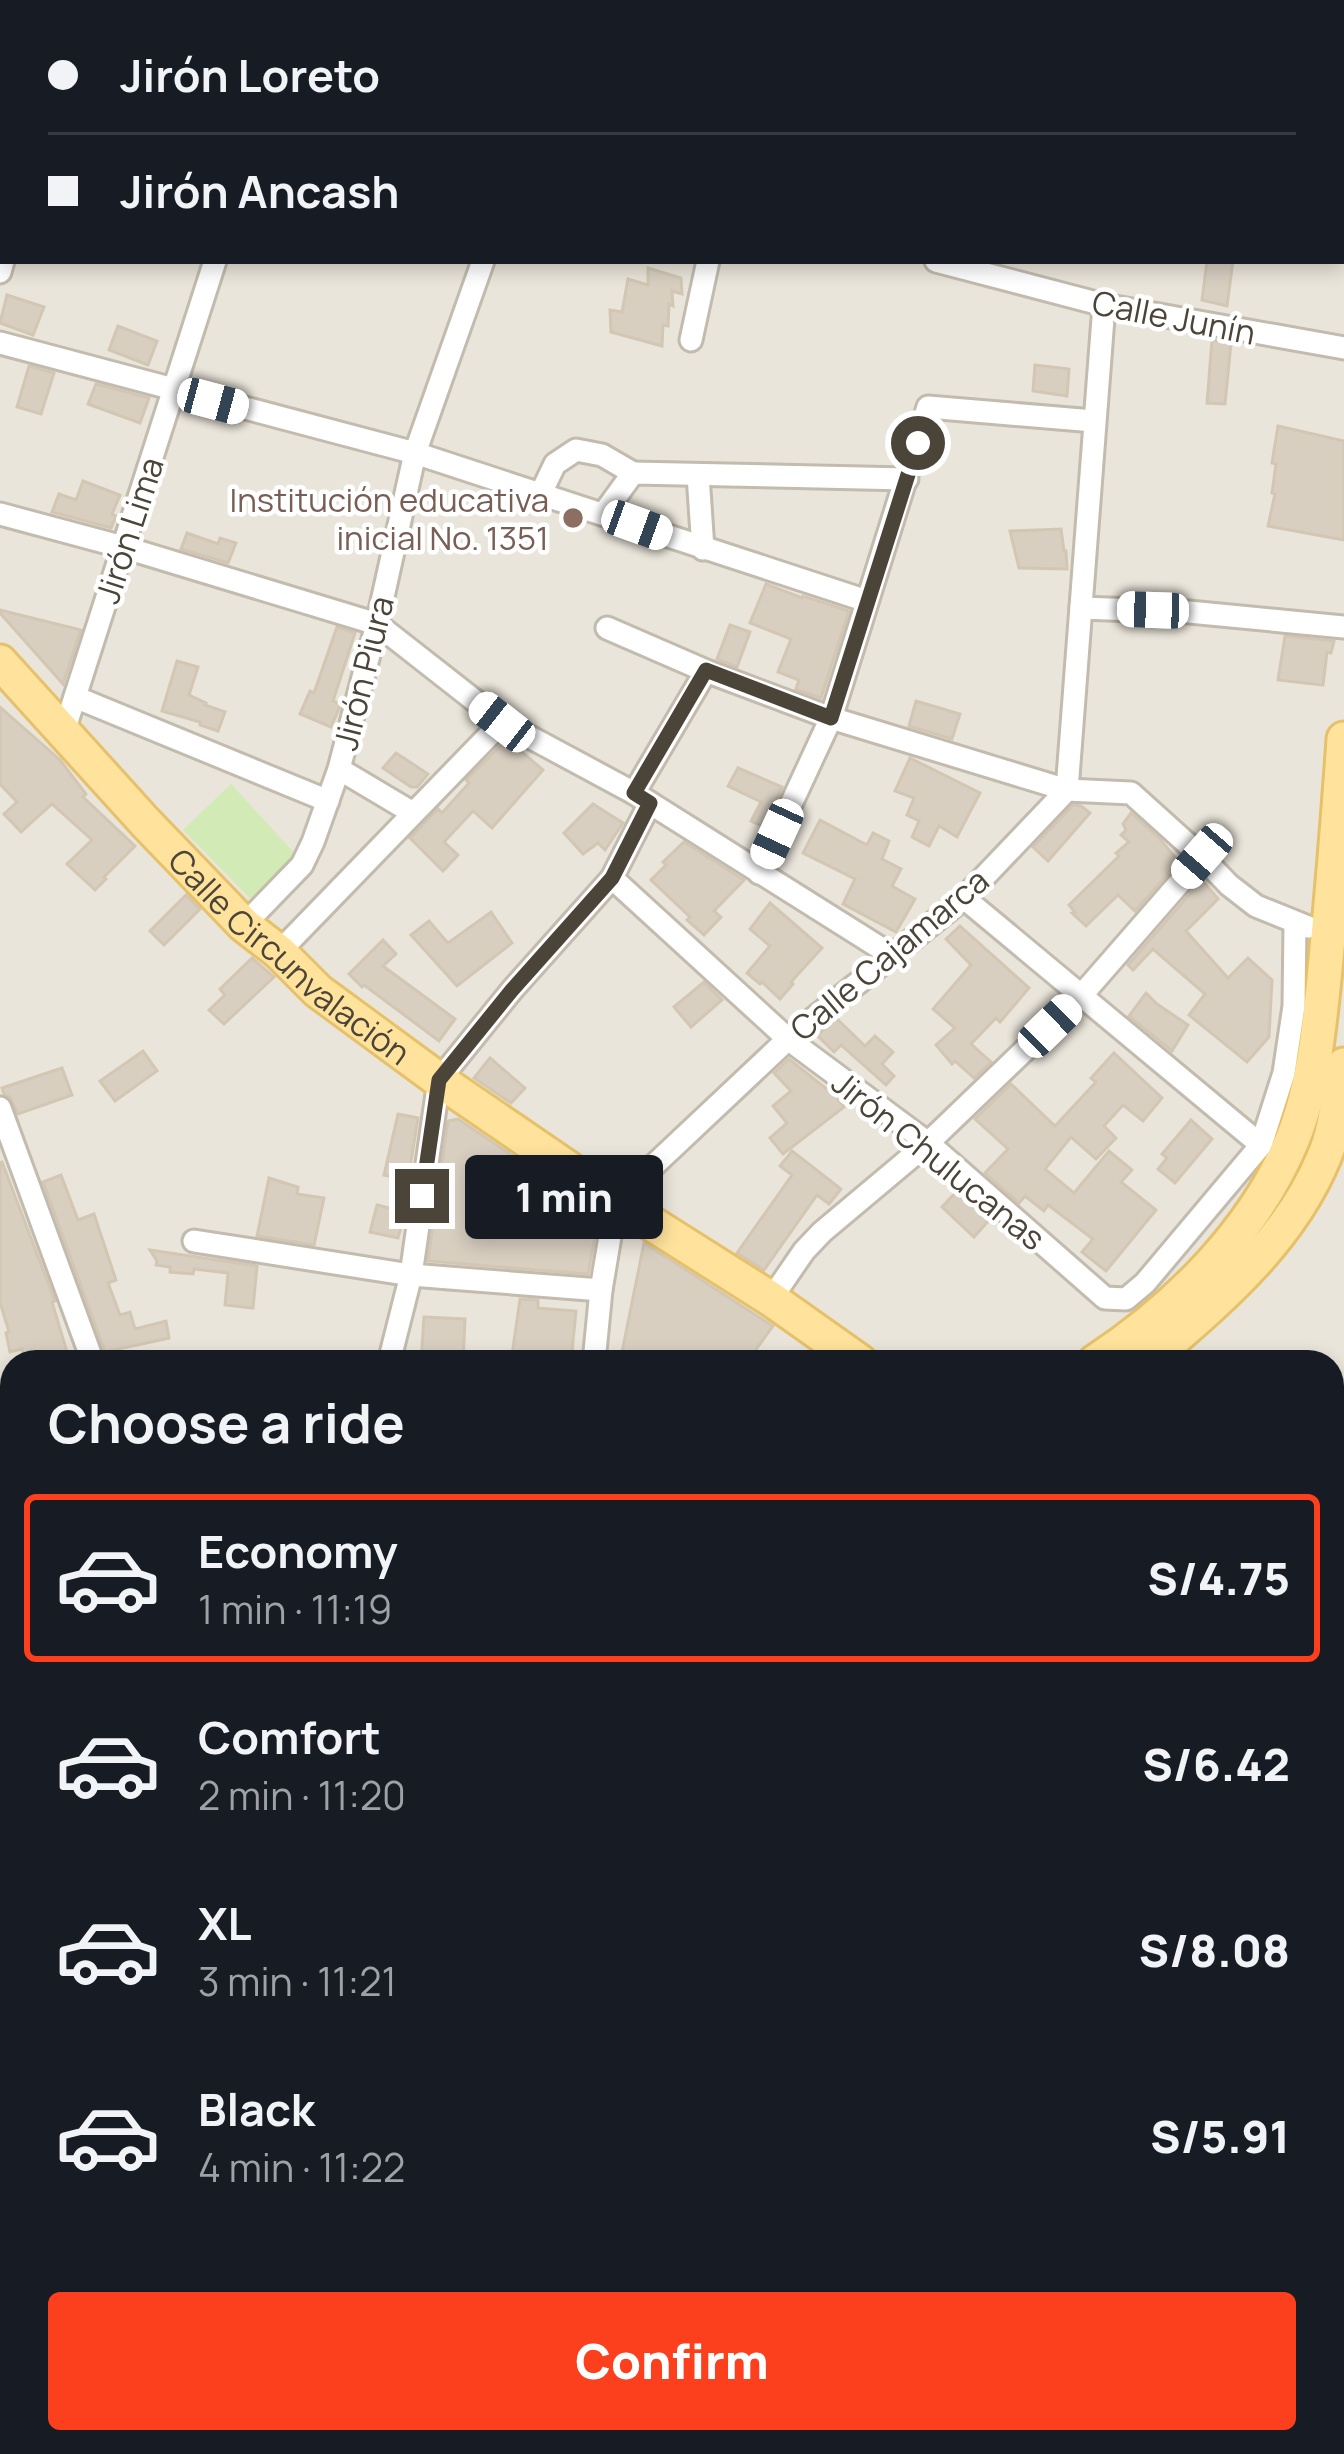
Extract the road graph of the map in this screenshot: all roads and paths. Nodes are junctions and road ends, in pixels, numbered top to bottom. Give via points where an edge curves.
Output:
1 (214, 264) edge
2 (482, 264) edge
3 (707, 264) edge
4 (947, 264) edge
5 (1104, 305) junction
6 (691, 340) dead end
7 (0, 343) edge
8 (1344, 348) edge
9 (173, 391) junction
10 (1094, 421) junction
11 (415, 453) junction
12 (633, 472) junction
13 (698, 475) junction
14 (907, 479) junction
15 (541, 493) junction
16 (604, 513) junction
17 (0, 514) edge
18 (124, 547) junction
19 (703, 549) junction
20 (867, 601) junction
21 (1081, 608) junction
22 (377, 624) junction
23 (1344, 627) edge
24 (607, 628) dead end
25 (0, 662) edge
26 (706, 670) junction
27 (76, 697) junction
28 (831, 718) junction
29 (502, 722) junction
30 (64, 731) junction
31 (1344, 739) edge
32 (339, 769) junction
33 (1067, 790) junction
34 (642, 798) junction
35 (328, 801) junction
36 (413, 813) junction
37 (1202, 856) junction
38 (759, 873) junction
39 (612, 878) junction
40 (964, 898) junction
41 (1295, 924) junction
42 (244, 925) junction
43 (1337, 933) edge
44 (279, 952) junction
45 (893, 956) junction
46 (1080, 997) junction
47 (788, 1039) junction
48 (1344, 1065) edge
49 (439, 1080) junction
50 (0, 1108) edge
51 (1278, 1138) junction
52 (928, 1143) junction
53 (1335, 1156) edge
54 (616, 1202) junction
55 (194, 1241) dead end
56 (411, 1275) junction
57 (601, 1290) junction
58 (771, 1299) junction
59 (89, 1350) edge
60 (392, 1350) edge
61 (595, 1350) edge
62 (843, 1350) edge
63 (1111, 1350) edge
64 (1161, 1350) edge

1 - 9 street, Jirón Lima
2 - 11 street, Jirón Piura
3 - 6 street
4 - 5 street, Calle Junín
5 - 8 street, Calle Junín
5 - 10 street
7 - 9 street
9 - 11 street
9 - 18 street, Jirón Lima
10 - 14 street via 928,407
10 - 21 street
11 - 15 street
11 - 22 street, Jirón Piura
12 - 13 street
12 - 15 street via 576,449 555,464
12 - 16 street
13 - 14 street
13 - 19 street
14 - 20 street
15 - 16 street
16 - 19 street
17 - 18 street
18 - 22 street
18 - 27 street, Jirón Lima
19 - 20 street
20 - 28 street
21 - 23 street
21 - 33 street
22 - 29 street
22 - 32 street, Jirón Piura
24 - 26 street
25 - 30 main road, Calle Circunvalación
26 - 28 street
26 - 34 street
27 - 30 street, Jirón Lima
27 - 35 street
28 - 33 street
28 - 38 street
29 - 34 street
29 - 36 street
30 - 42 main road, Calle Circunvalación
31 - 43 main road
32 - 35 street, Jirón Piura
32 - 36 street
33 - 37 street via 1131,793
33 - 40 street, Calle Cajamarca
34 - 38 street
34 - 39 street
35 - 42 street, Jirón Piura via 302,865
36 - 44 street
37 - 41 street via 1256,906
37 - 46 street
38 - 45 street
39 - 47 street, Jirón Chulucanas
39 - 49 street
40 - 45 street, Calle Cajamarca
40 - 46 street
41 - 43 street
41 - 51 street
42 - 44 main road, Calle Circunvalación
43 - 51 main road via 1313,1065
44 - 49 main road, Calle Circunvalación via 318,991
45 - 47 street, Calle Cajamarca
46 - 51 street
46 - 52 street
47 - 52 street, Jirón Chulucanas
47 - 54 street, Calle Cajamarca
48 - 53 main road
49 - 54 main road, Calle Circunvalación
49 - 56 street
50 - 59 street
51 - 52 street, Jirón Chulucanas via 1126,1299 1105,1298
51 - 53 street
51 - 63 main road via 1243,1226 1157,1316
52 - 58 street via 822,1232
53 - 64 main road via 1267,1250
54 - 57 street
54 - 58 main road, Calle Circunvalación
55 - 56 street
56 - 57 street
56 - 60 street
57 - 61 street
58 - 62 main road, Calle Circunvalación

